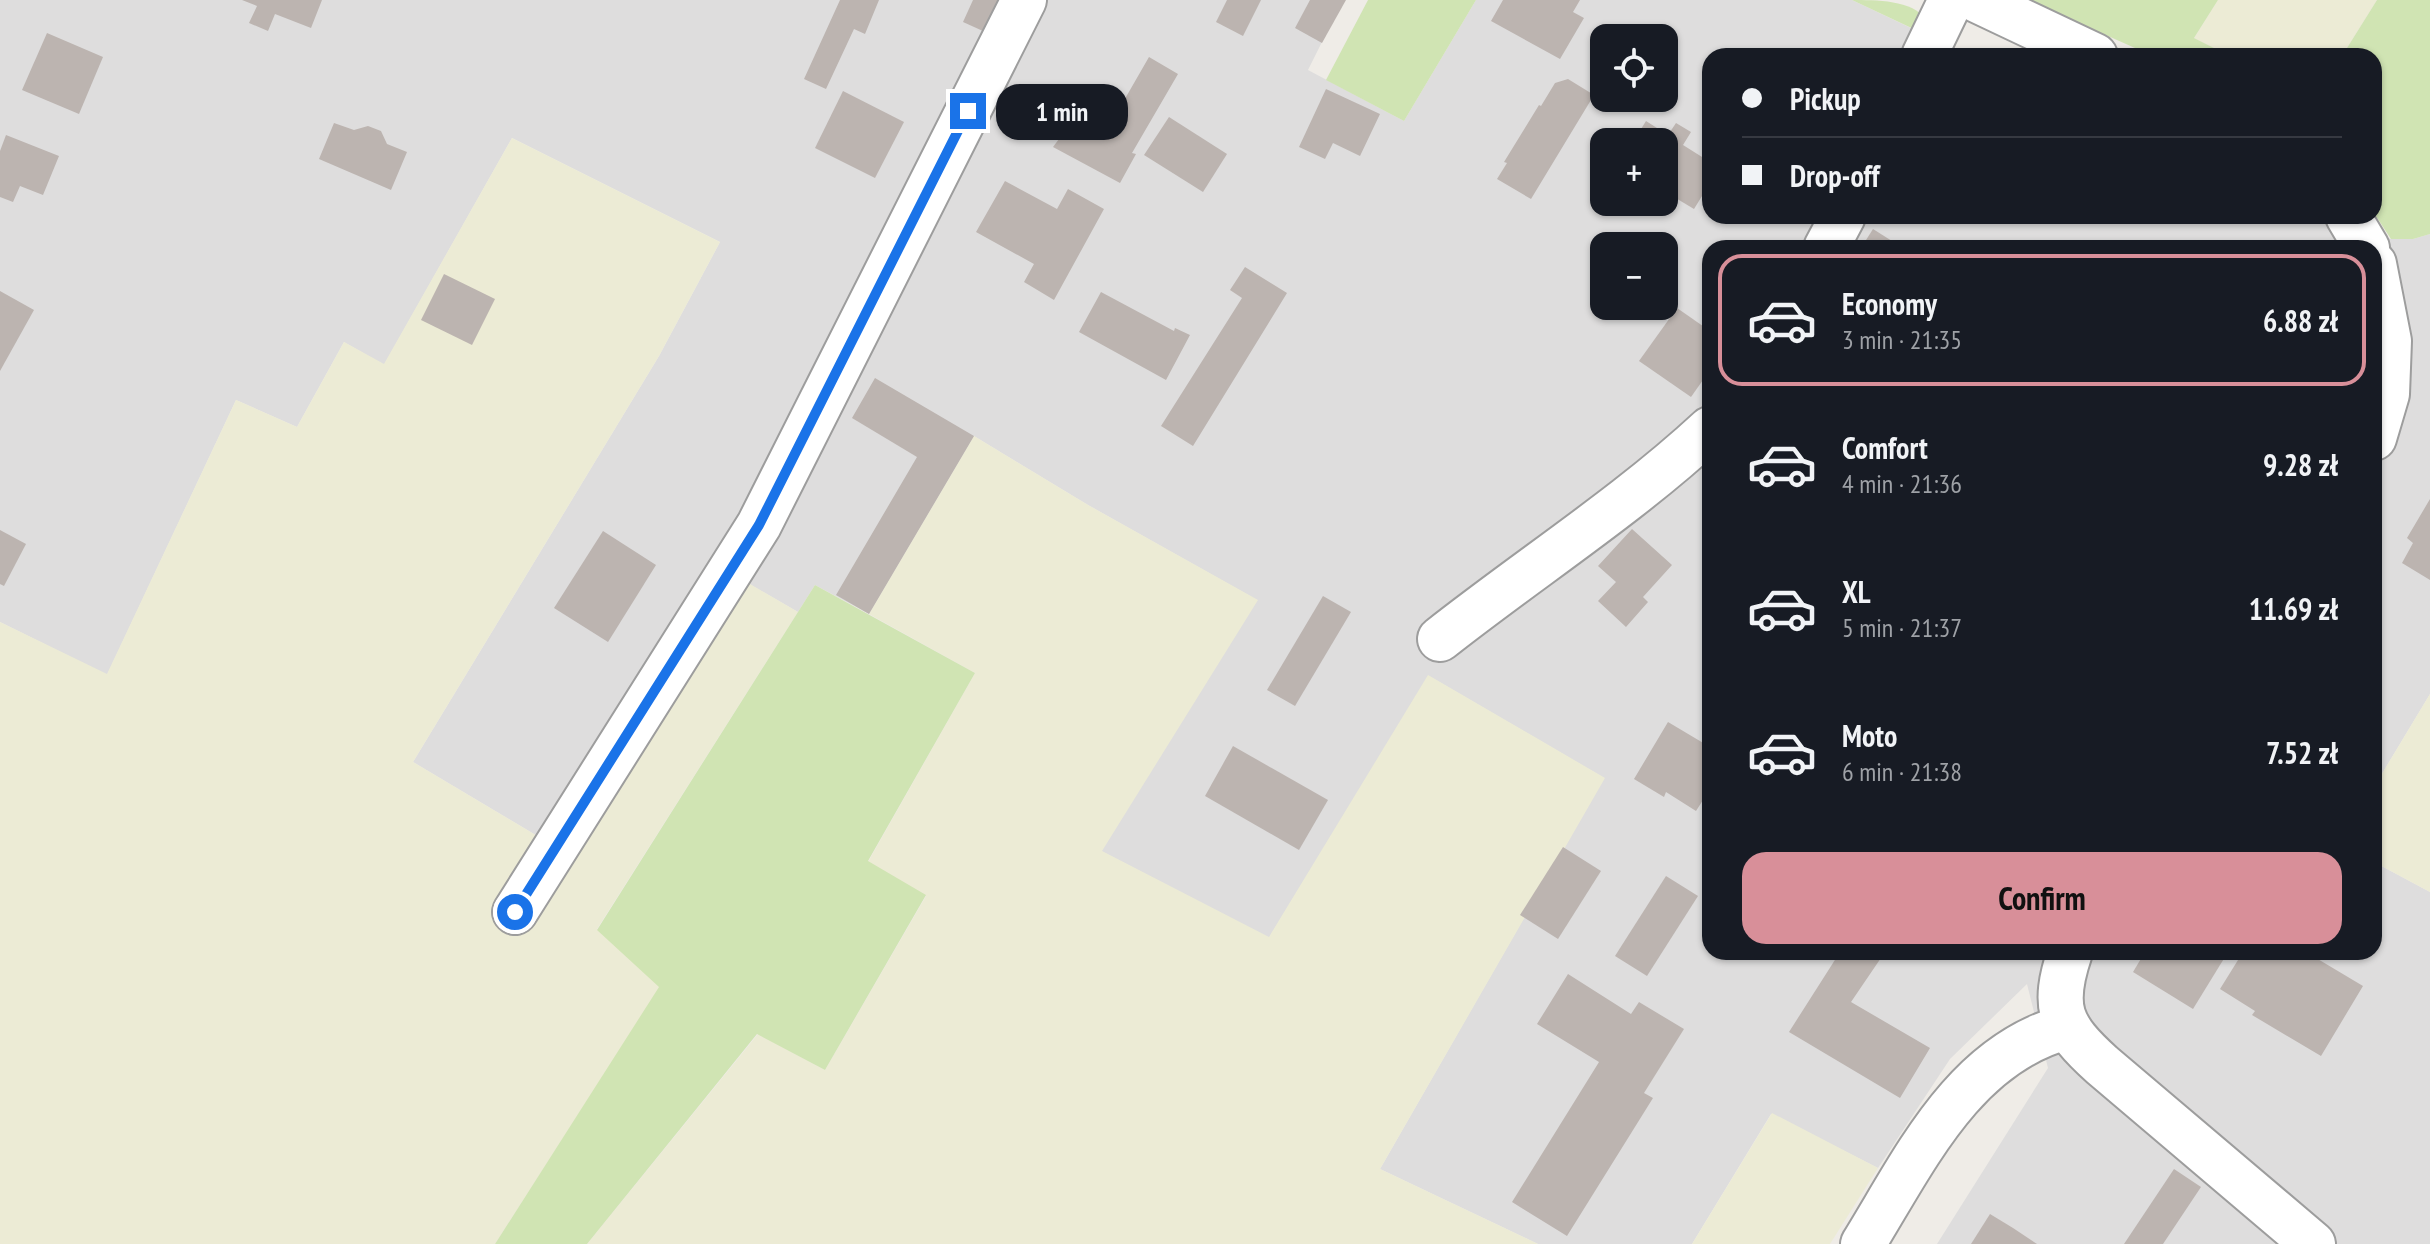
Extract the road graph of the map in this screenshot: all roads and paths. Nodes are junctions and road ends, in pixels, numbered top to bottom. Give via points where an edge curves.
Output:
1 (1024, 0) edge
2 (1951, 0) edge
3 (1977, 0) edge
4 (1928, 48) edge
5 (2078, 48) edge
6 (2382, 305) edge
7 (2382, 411) edge
8 (1702, 436) edge
9 (1440, 639) dead end
10 (515, 912) dead end
11 (2068, 960) edge
12 (2066, 1027) junction
13 (1863, 1244) edge
14 (2313, 1244) edge

1 - 10 street via 759,525
2 - 4 street
3 - 5 street
6 - 7 street via 2389,341
8 - 9 street
11 - 12 street via 2059,993
12 - 13 street via 2021,1045 1978,1075 1941,1119
12 - 14 street via 2102,1065

